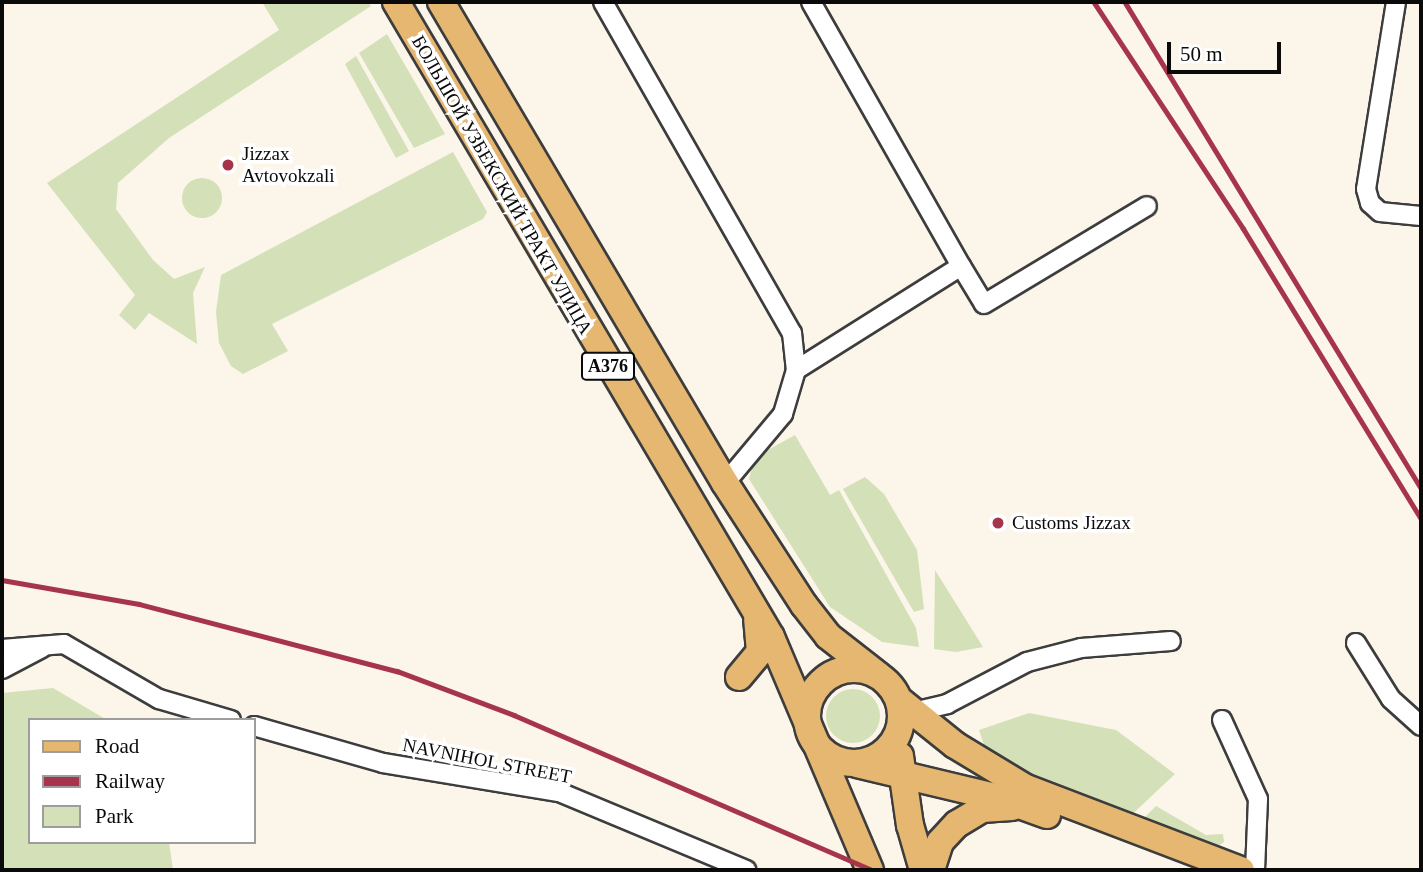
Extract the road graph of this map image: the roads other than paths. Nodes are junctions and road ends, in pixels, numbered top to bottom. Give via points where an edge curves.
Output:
1 (396, 2) edge
2 (441, 2) edge
3 (603, 2) edge
4 (811, 2) edge
5 (1396, 2) edge
6 (1147, 205) dead end
7 (1421, 216) edge
8 (961, 265) junction
9 (796, 370) junction
10 (725, 483) junction
11 (757, 611) junction
12 (1171, 641) dead end
13 (1356, 643) dead end
14 (49, 645) junction
15 (2, 649) edge
16 (2, 669) edge
17 (878, 675) junction
18 (739, 677) dead end
19 (905, 711) junction
20 (224, 718) edge
21 (1222, 720) dead end
22 (1421, 726) edge
23 (256, 727) edge
24 (811, 736) junction
25 (857, 764) junction
26 (900, 772) junction
27 (1029, 808) junction
28 (746, 870) edge
29 (870, 870) edge
30 (923, 870) edge
31 (930, 870) edge
32 (1193, 870) edge
33 (1241, 870) edge
34 (1255, 870) edge

1 - 11 main road, БОЛЬШОЙ УЗБЕКСКИЙ ТРАКТ УЛИЦА / A376
2 - 10 main road, БОЛЬШОЙ УЗБЕКСКИЙ ТРАКТ УЛИЦА
3 - 9 street via 792,333
4 - 8 street
5 - 7 street via 1366,189 1370,203 1380,212
6 - 8 street via 984,304
8 - 9 street
9 - 10 street via 783,414
10 - 17 main road, БОЛЬШОЙ УЗБЕКСКИЙ ТРАКТ УЛИЦА via 817,623
11 - 18 main road via 760,652
11 - 24 main road, БОЛЬШОЙ УЗБЕКСКИЙ ТРАКТ УЛИЦА / A376 via 782,657
12 - 19 street via 1081,648 1040,658 947,704
13 - 22 street via 1391,699
14 - 15 street
14 - 16 street
14 - 20 street via 64,644 159,699
17 - 19 main road
17 - 24 main road via 848,669 821,682 807,708
19 - 25 main road via 882,755
19 - 26 main road
19 - 33 main road via 1026,788
21 - 34 street via 1258,799
23 - 28 street, NAVNIHOL STREET via 383,763 559,792
24 - 25 main road via 825,754
24 - 29 main road, БОЛЬШОЙ УЗБЕКСКИЙ ТРАКТ УЛИЦА
25 - 26 main road
26 - 27 main road
26 - 30 main road
27 - 31 main road via 1002,806 968,817 946,833
27 - 32 main road

